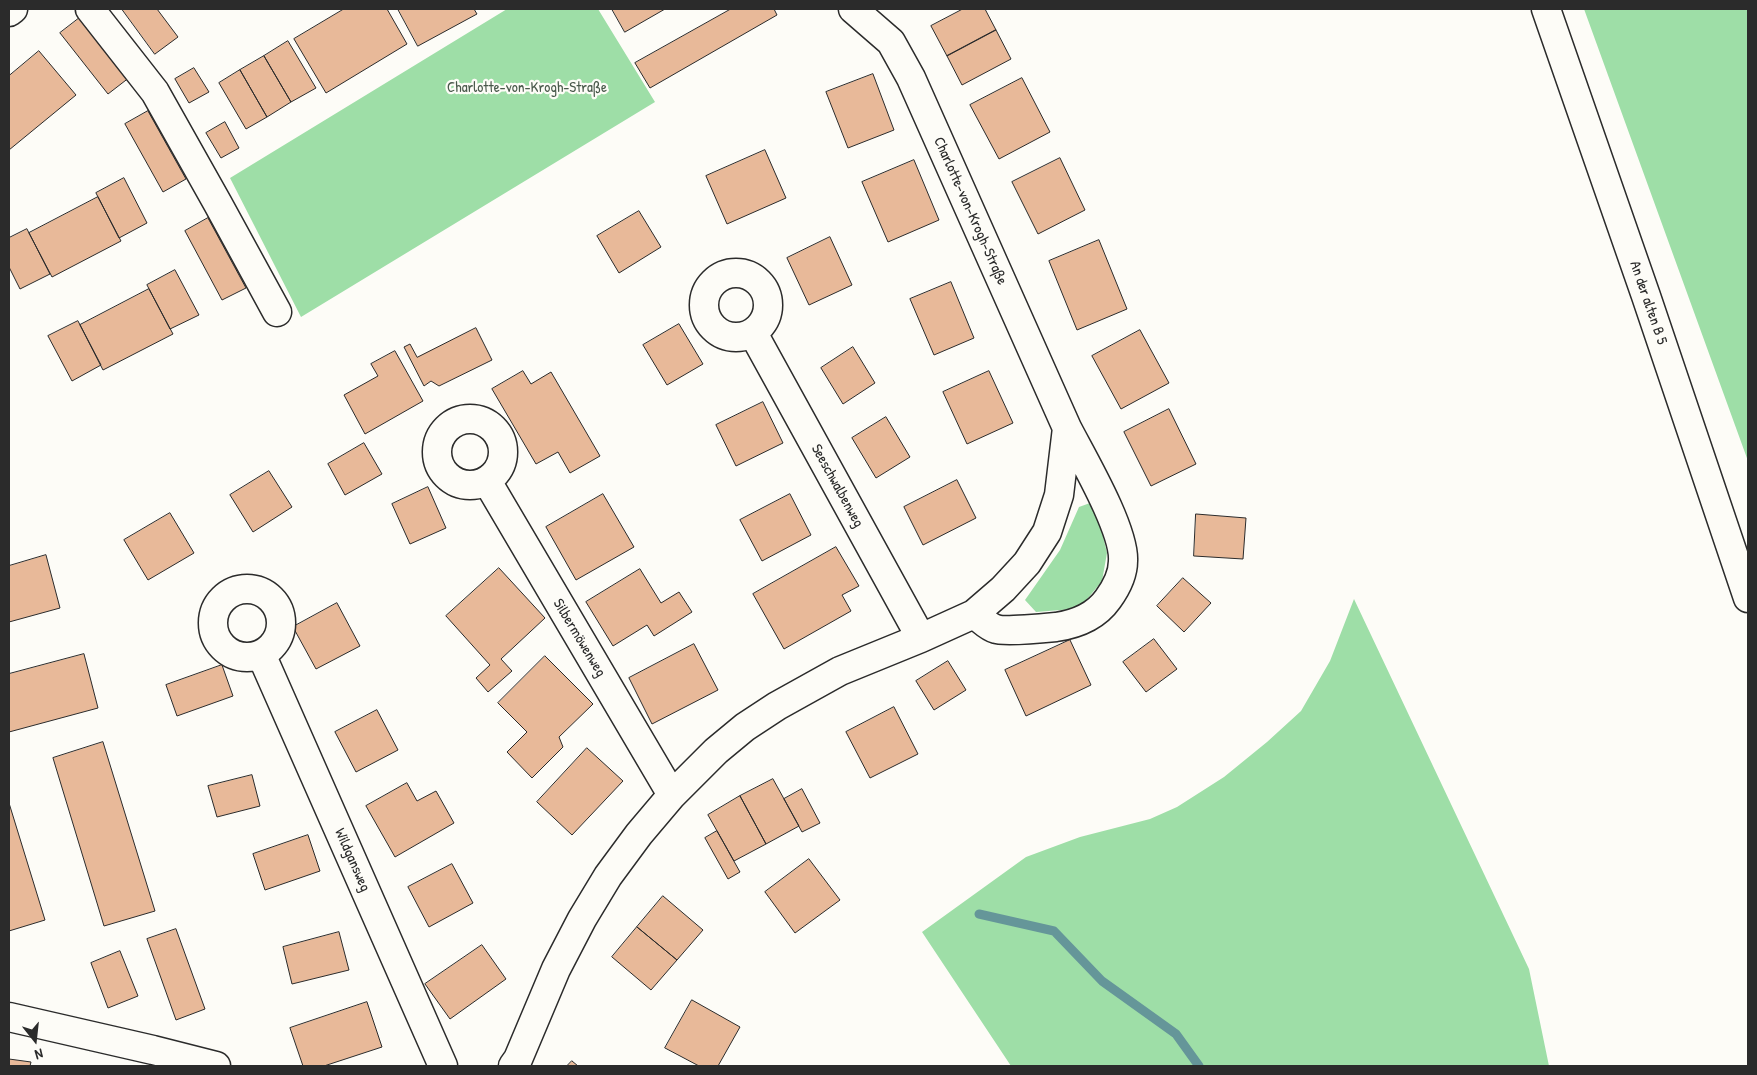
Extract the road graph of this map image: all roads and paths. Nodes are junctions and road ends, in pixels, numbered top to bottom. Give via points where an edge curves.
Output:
1 (13, 9) edge
2 (90, 9) edge
3 (853, 9) edge
4 (1546, 9) edge
5 (9, 12) edge
6 (276, 312) dead end
7 (753, 333) dead end
8 (1067, 428) junction
9 (487, 481) dead end
10 (1748, 598) edge
11 (974, 614) junction
12 (921, 638) junction
13 (261, 654) dead end
14 (672, 795) junction
15 (9, 1017) edge
16 (216, 1066) edge
17 (442, 1066) edge
18 (513, 1066) edge

1 - 5 street
2 - 6 street via 155,92
3 - 8 street, Charlotte-von-Krogh-Straße via 891,42 911,78
4 - 10 street, An der alten B 5
7 - 12 street, Seeschwalbenweg
8 - 11 street via 1059,495 1047,532 1027,563
8 - 11 street, Charlotte-von-Krogh-Straße via 1107,506 1122,545 1123,560 1112,595 1102,608 1072,625 996,629
9 - 14 street, Silbermöwenweg
11 - 12 street
12 - 14 street via 840,671 778,706 716,751
13 - 17 street, Wildgansweg
14 - 18 street via 608,876 582,919
15 - 16 street

